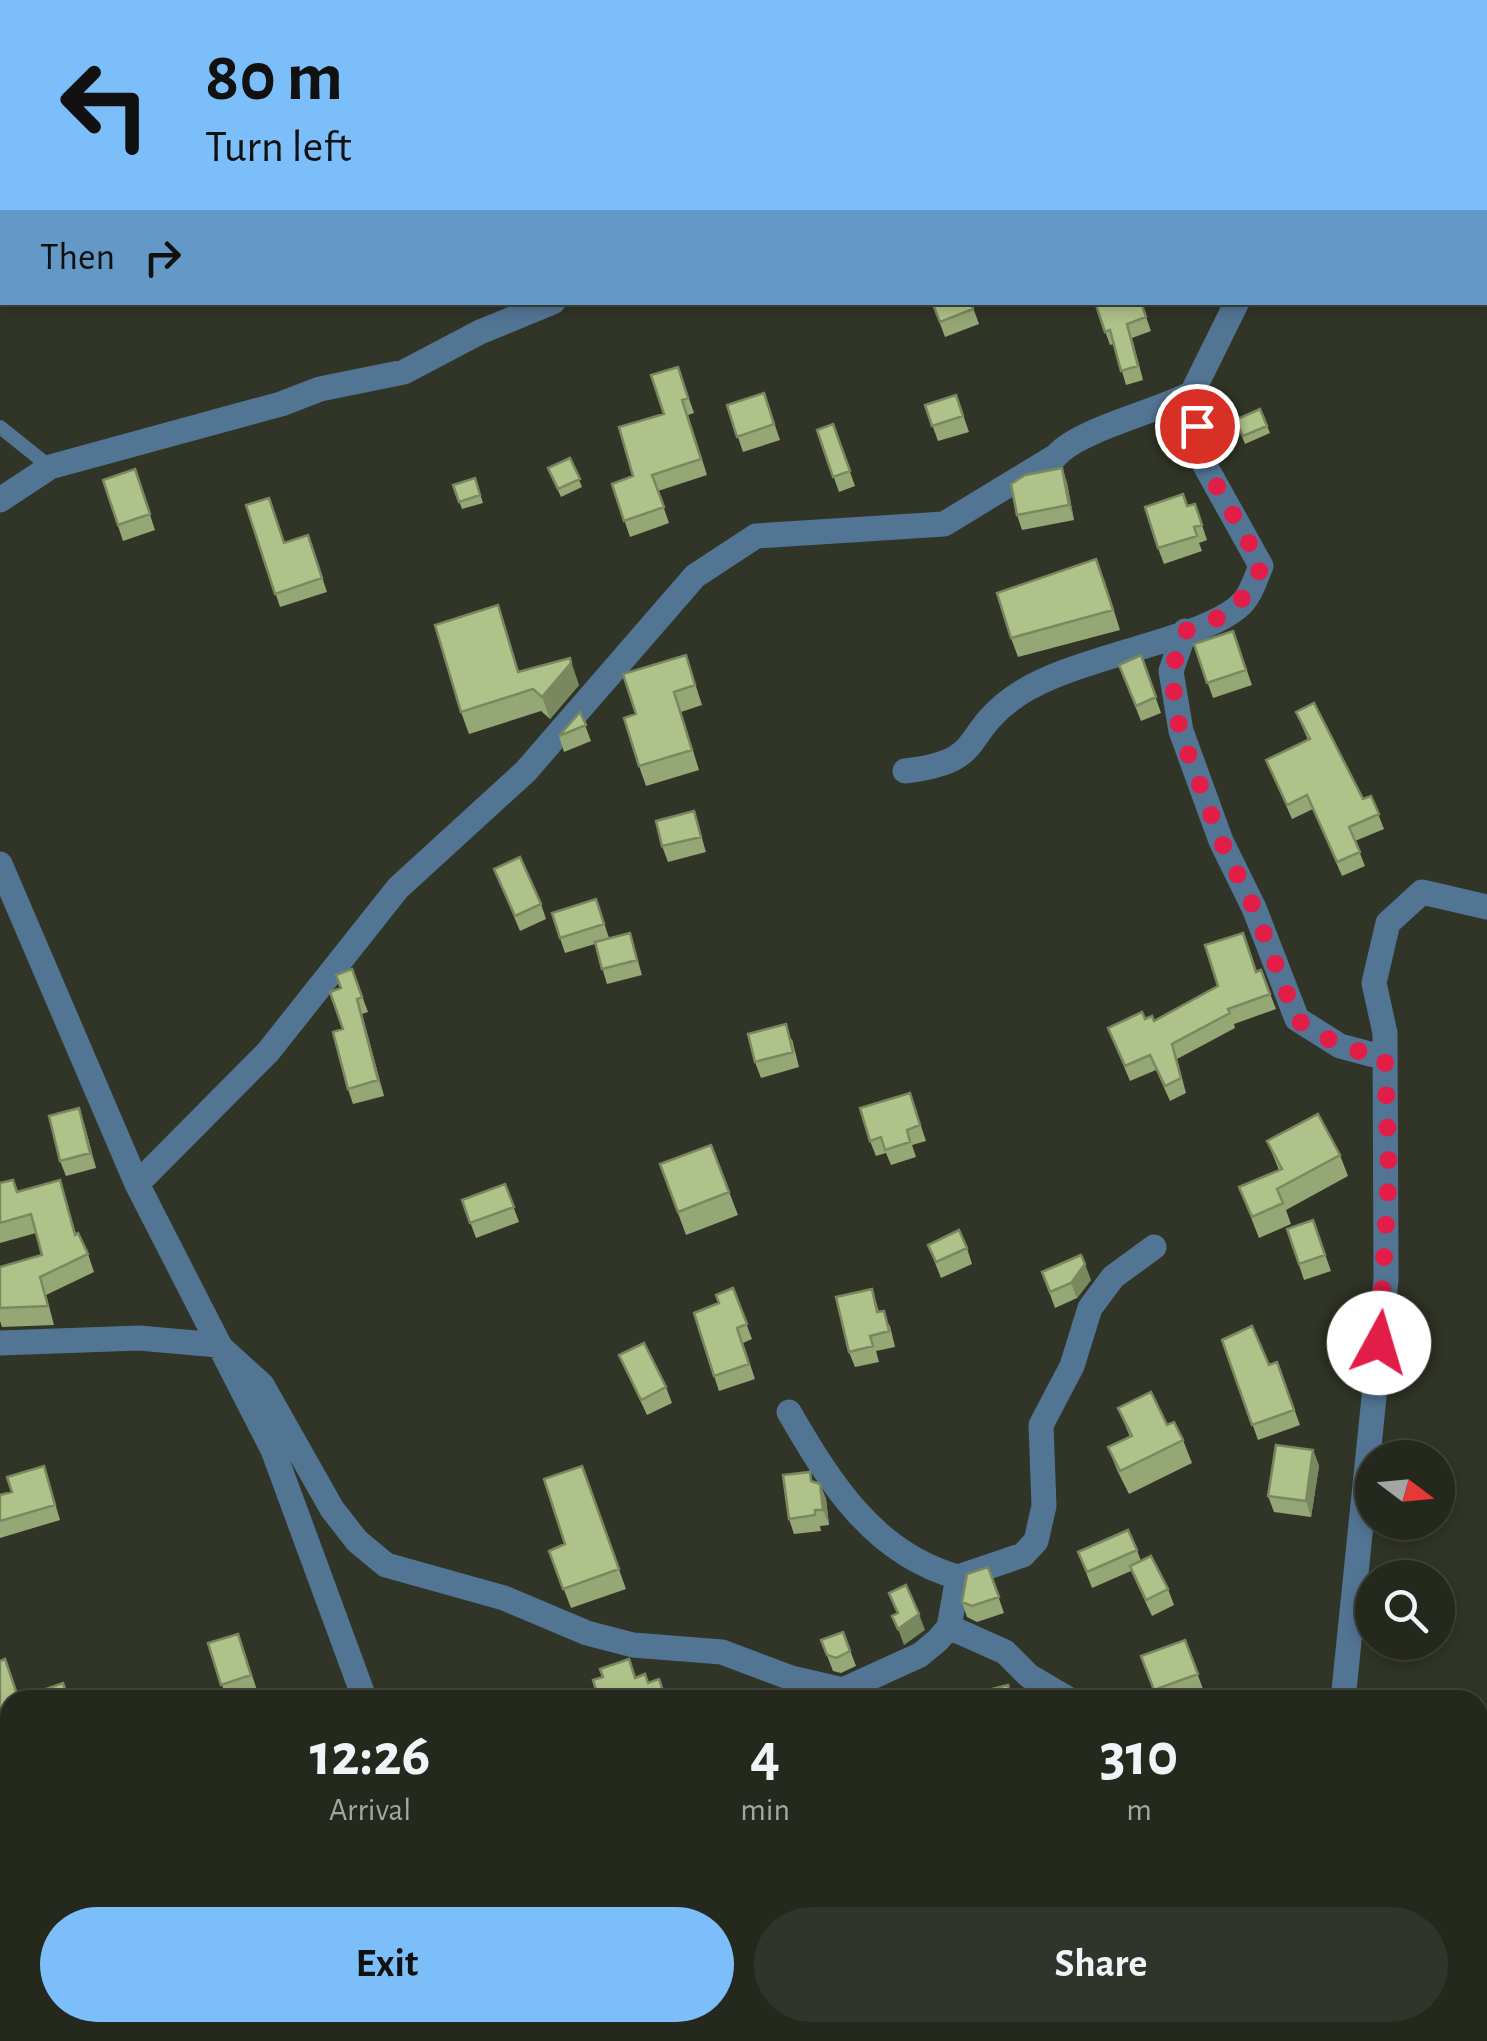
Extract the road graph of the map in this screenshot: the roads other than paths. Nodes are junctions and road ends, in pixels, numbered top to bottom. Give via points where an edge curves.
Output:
1 (546, 305) edge
2 (1236, 305) edge
3 (1192, 393) junction
4 (0, 427) edge
5 (50, 467) junction
6 (0, 500) edge
7 (1185, 631) junction
8 (905, 771) dead end
9 (0, 864) edge
10 (1487, 907) edge
11 (1385, 1058) junction
12 (137, 1184) junction
13 (1154, 1247) dead end
14 (0, 1344) edge
15 (218, 1345) junction
16 (789, 1412) dead end
17 (1335, 1575) dead end
18 (958, 1576) junction
19 (1353, 1600) junction
20 (950, 1627) junction
21 (1030, 1688) edge
22 (362, 1690) edge
23 (1343, 1690) edge

1 - 5 street via 404,372 320,388
2 - 3 street
3 - 7 street via 1202,460 1262,566 1244,601 1219,620
3 - 12 street via 1068,442 1056,456 944,524 756,536 695,576 526,771 398,888 268,1052
4 - 5 lane
5 - 6 street
7 - 8 street via 1061,669 1012,698 955,762
7 - 11 street via 1171,672 1180,732 1297,1020 1340,1046
9 - 12 street
10 - 11 street via 1422,892 1388,923 1374,983
11 - 19 street via 1386,1280
12 - 15 street
13 - 18 street via 1113,1277 1090,1308 1072,1366 1041,1424 1044,1506 1036,1541 1023,1555
14 - 15 street via 139,1338
15 - 20 street via 262,1386 332,1509 386,1565 504,1598 587,1633 632,1645 722,1652 844,1690 920,1655
15 - 22 street via 272,1450
16 - 18 street via 832,1485 862,1520 922,1565
17 - 19 street
18 - 20 street
19 - 23 street
20 - 21 street via 1005,1652

